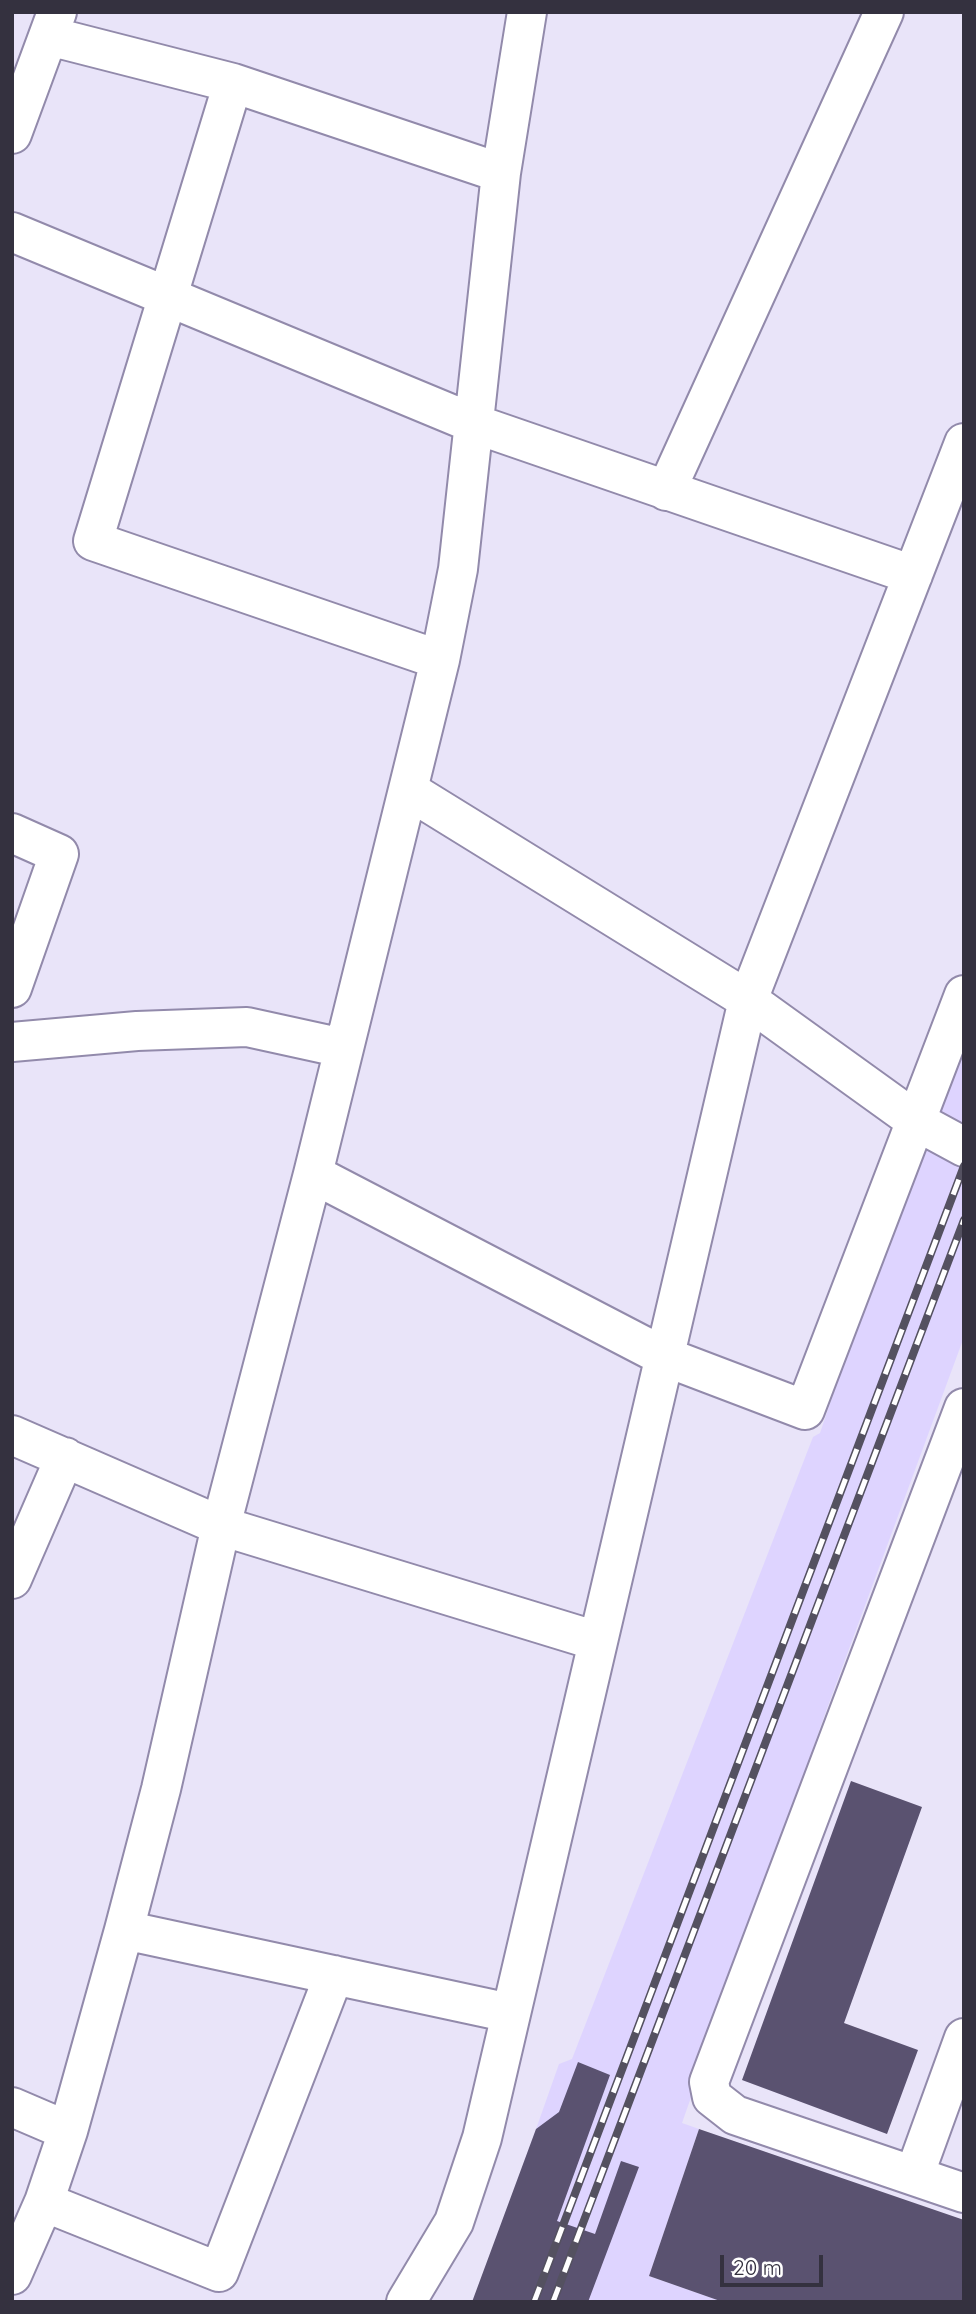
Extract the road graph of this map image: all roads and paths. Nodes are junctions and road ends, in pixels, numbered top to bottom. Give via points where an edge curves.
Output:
1 (527, 12) edge
2 (884, 12) edge
3 (53, 24) edge
4 (233, 83) junction
5 (12, 134) edge
6 (501, 173) junction
7 (12, 232) edge
8 (169, 296) junction
9 (475, 424) junction
10 (964, 443) edge
11 (666, 491) junction
12 (913, 575) junction
13 (440, 660) junction
14 (408, 790) junction
15 (12, 833) edge
16 (12, 988) edge
17 (964, 995) edge
18 (748, 1000) junction
19 (12, 1042) edge
20 (343, 1048) junction
21 (916, 1121) junction
22 (964, 1147) edge
23 (313, 1174) junction
24 (663, 1356) junction
25 (964, 1408) edge
26 (12, 1435) edge
27 (65, 1457) junction
28 (221, 1526) junction
29 (12, 1580) edge
30 (597, 1641) junction
31 (124, 1930) junction
32 (334, 1975) junction
33 (510, 2013) junction
34 (964, 2038) edge
35 (12, 2107) edge
36 (68, 2131) junction
37 (914, 2176) junction
38 (964, 2193) edge
39 (44, 2202) junction
40 (12, 2275) edge
41 (406, 2302) edge

1 - 6 street
2 - 11 street
3 - 4 street
3 - 5 street
4 - 6 street
4 - 8 street
6 - 9 street
7 - 8 street
8 - 9 street
8 - 13 street via 93,541
9 - 11 street
9 - 13 street via 458,569
10 - 12 street
11 - 12 street
12 - 18 street
13 - 14 street
14 - 18 street
14 - 20 street
15 - 16 street via 59,854
17 - 21 street
18 - 21 street
18 - 24 street
19 - 20 street via 247,1027
20 - 23 street
21 - 22 street
21 - 24 street via 804,1410
23 - 24 street
23 - 28 street
24 - 30 street
25 - 37 street via 709,2082 712,2097 735,2115
26 - 27 street
27 - 28 street
27 - 29 street
28 - 30 street
28 - 31 street
30 - 33 street
31 - 32 street
31 - 36 street
32 - 33 street
32 - 39 street via 219,2272
33 - 41 street via 482,2138 454,2222
34 - 37 street
35 - 36 street
36 - 39 street
37 - 38 street
39 - 40 street

